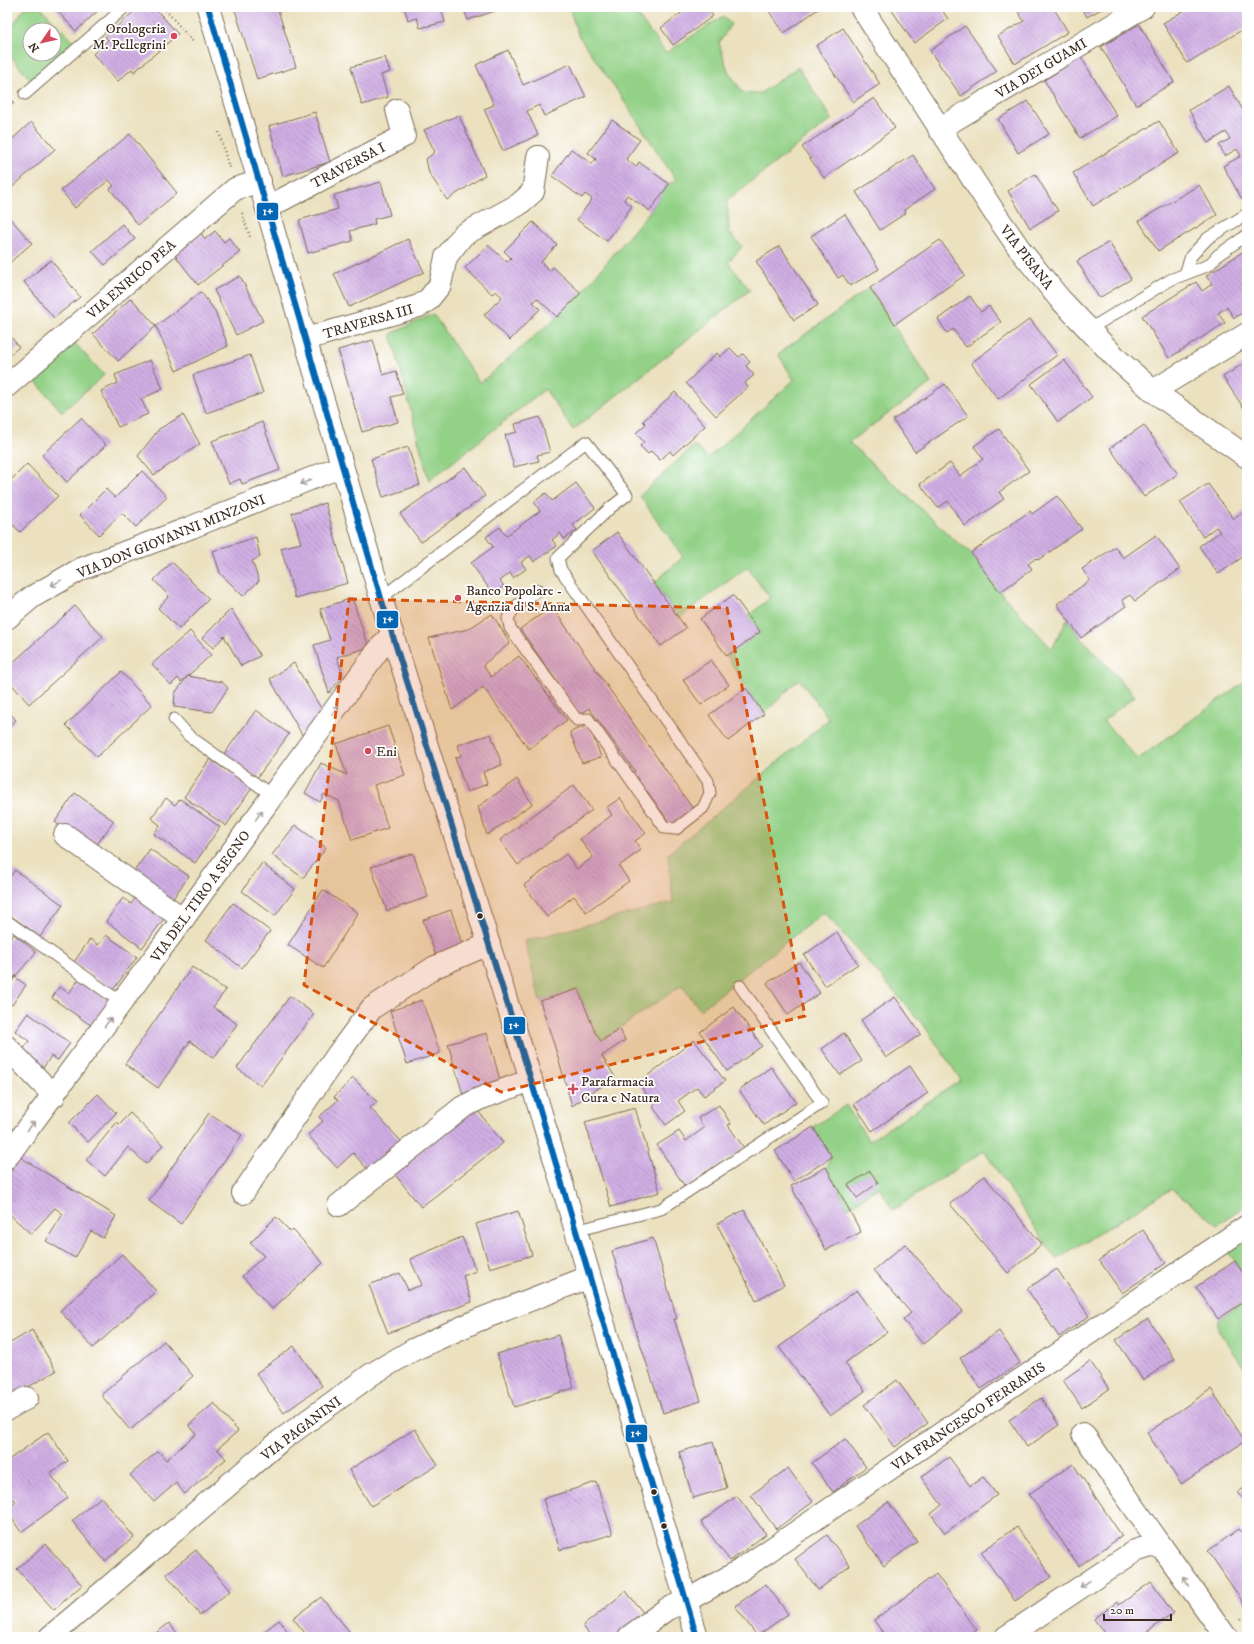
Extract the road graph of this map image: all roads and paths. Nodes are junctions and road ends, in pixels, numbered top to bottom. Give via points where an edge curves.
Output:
1 (125, 7) edge
2 (861, 7) edge
3 (1143, 7) edge
4 (208, 9) edge
5 (25, 94) dead end
6 (397, 110) dead end
7 (939, 130) junction
8 (538, 157) dead end
9 (260, 181) junction
10 (268, 207) junction
11 (1247, 214) edge
12 (1247, 235) edge
13 (1185, 274) junction
14 (1088, 330) junction
15 (1247, 334) edge
16 (306, 339) junction
17 (7, 386) edge
18 (1153, 391) junction
19 (1247, 458) edge
20 (342, 466) junction
21 (538, 590) dead end
22 (381, 598) junction
23 (7, 618) edge
24 (392, 634) junction
25 (174, 719) dead end
26 (273, 796) junction
27 (65, 835) dead end
28 (183, 919) junction
29 (7, 921) edge
30 (489, 944) junction
31 (740, 986) dead end
32 (122, 1003) junction
33 (7, 1047) edge
34 (531, 1080) junction
35 (54, 1096) junction
36 (7, 1157) edge
37 (243, 1193) dead end
38 (338, 1205) dead end
39 (1247, 1226) edge
40 (575, 1231) junction
41 (589, 1276) junction
42 (27, 1398) dead end
43 (7, 1409) edge
44 (1083, 1434) dead end
45 (1162, 1547) junction
46 (686, 1601) junction
47 (50, 1637) edge
48 (629, 1637) edge
49 (697, 1637) edge
50 (1006, 1637) edge
51 (1225, 1637) edge

1 - 5 lane
2 - 7 street, VIA PISANA
3 - 7 street, VIA DEI GUAMI
4 - 9 street
6 - 10 street, TRAVERSA I via 404,136
7 - 14 street, VIA PISANA via 1021,251
8 - 16 street, TRAVERSA III via 533,192 518,205 463,235 446,257 440,285 428,300 419,306
9 - 10 street
9 - 17 street, VIA ENRICO PEA via 235,189
10 - 16 street
11 - 13 lane via 1208,238 1191,256
12 - 13 lane via 1218,255 1209,265
13 - 14 lane via 1170,280
14 - 18 street, VIA PISANA
15 - 18 street
16 - 20 street
18 - 19 street, VIA PISANA
20 - 22 street
20 -> 23 street, VIA DON GIOVANNI MINZONI via 221,516 81,569 32,597
21 - 22 lane via 515,607 508,618 510,628 577,720 588,719 665,828 676,829 703,808 710,793 708,781 561,570 558,558 627,495 586,442
22 - 24 street
26 -> 24 street, VIA DEL TIRO A SEGNO
24 - 30 street
25 - 26 lane via 189,736
28 -> 26 street, VIA DEL TIRO A SEGNO
27 - 28 street
28 - 32 street, VIA DEL TIRO A SEGNO
29 - 32 lane
30 - 34 street
30 - 37 street via 436,967 372,1008 315,1086
31 - 40 lane via 822,1103 661,1209
35 -> 32 street, VIA DEL TIRO A SEGNO
33 - 35 street
34 - 38 street via 463,1107
34 - 40 street
36 -> 35 street, VIA DEL TIRO A SEGNO
39 - 46 street, VIA FRANCESCO FERRARIS via 746,1567
40 - 41 street
41 - 46 street
41 - 47 street, VIA PAGANINI via 476,1321 413,1350 372,1374 280,1441
42 - 43 street
44 - 45 street
45 -> 50 street via 1151,1546 1136,1551
51 -> 45 street
46 - 48 street, VIA FRANCESCO FERRARIS via 667,1609
46 - 49 street

